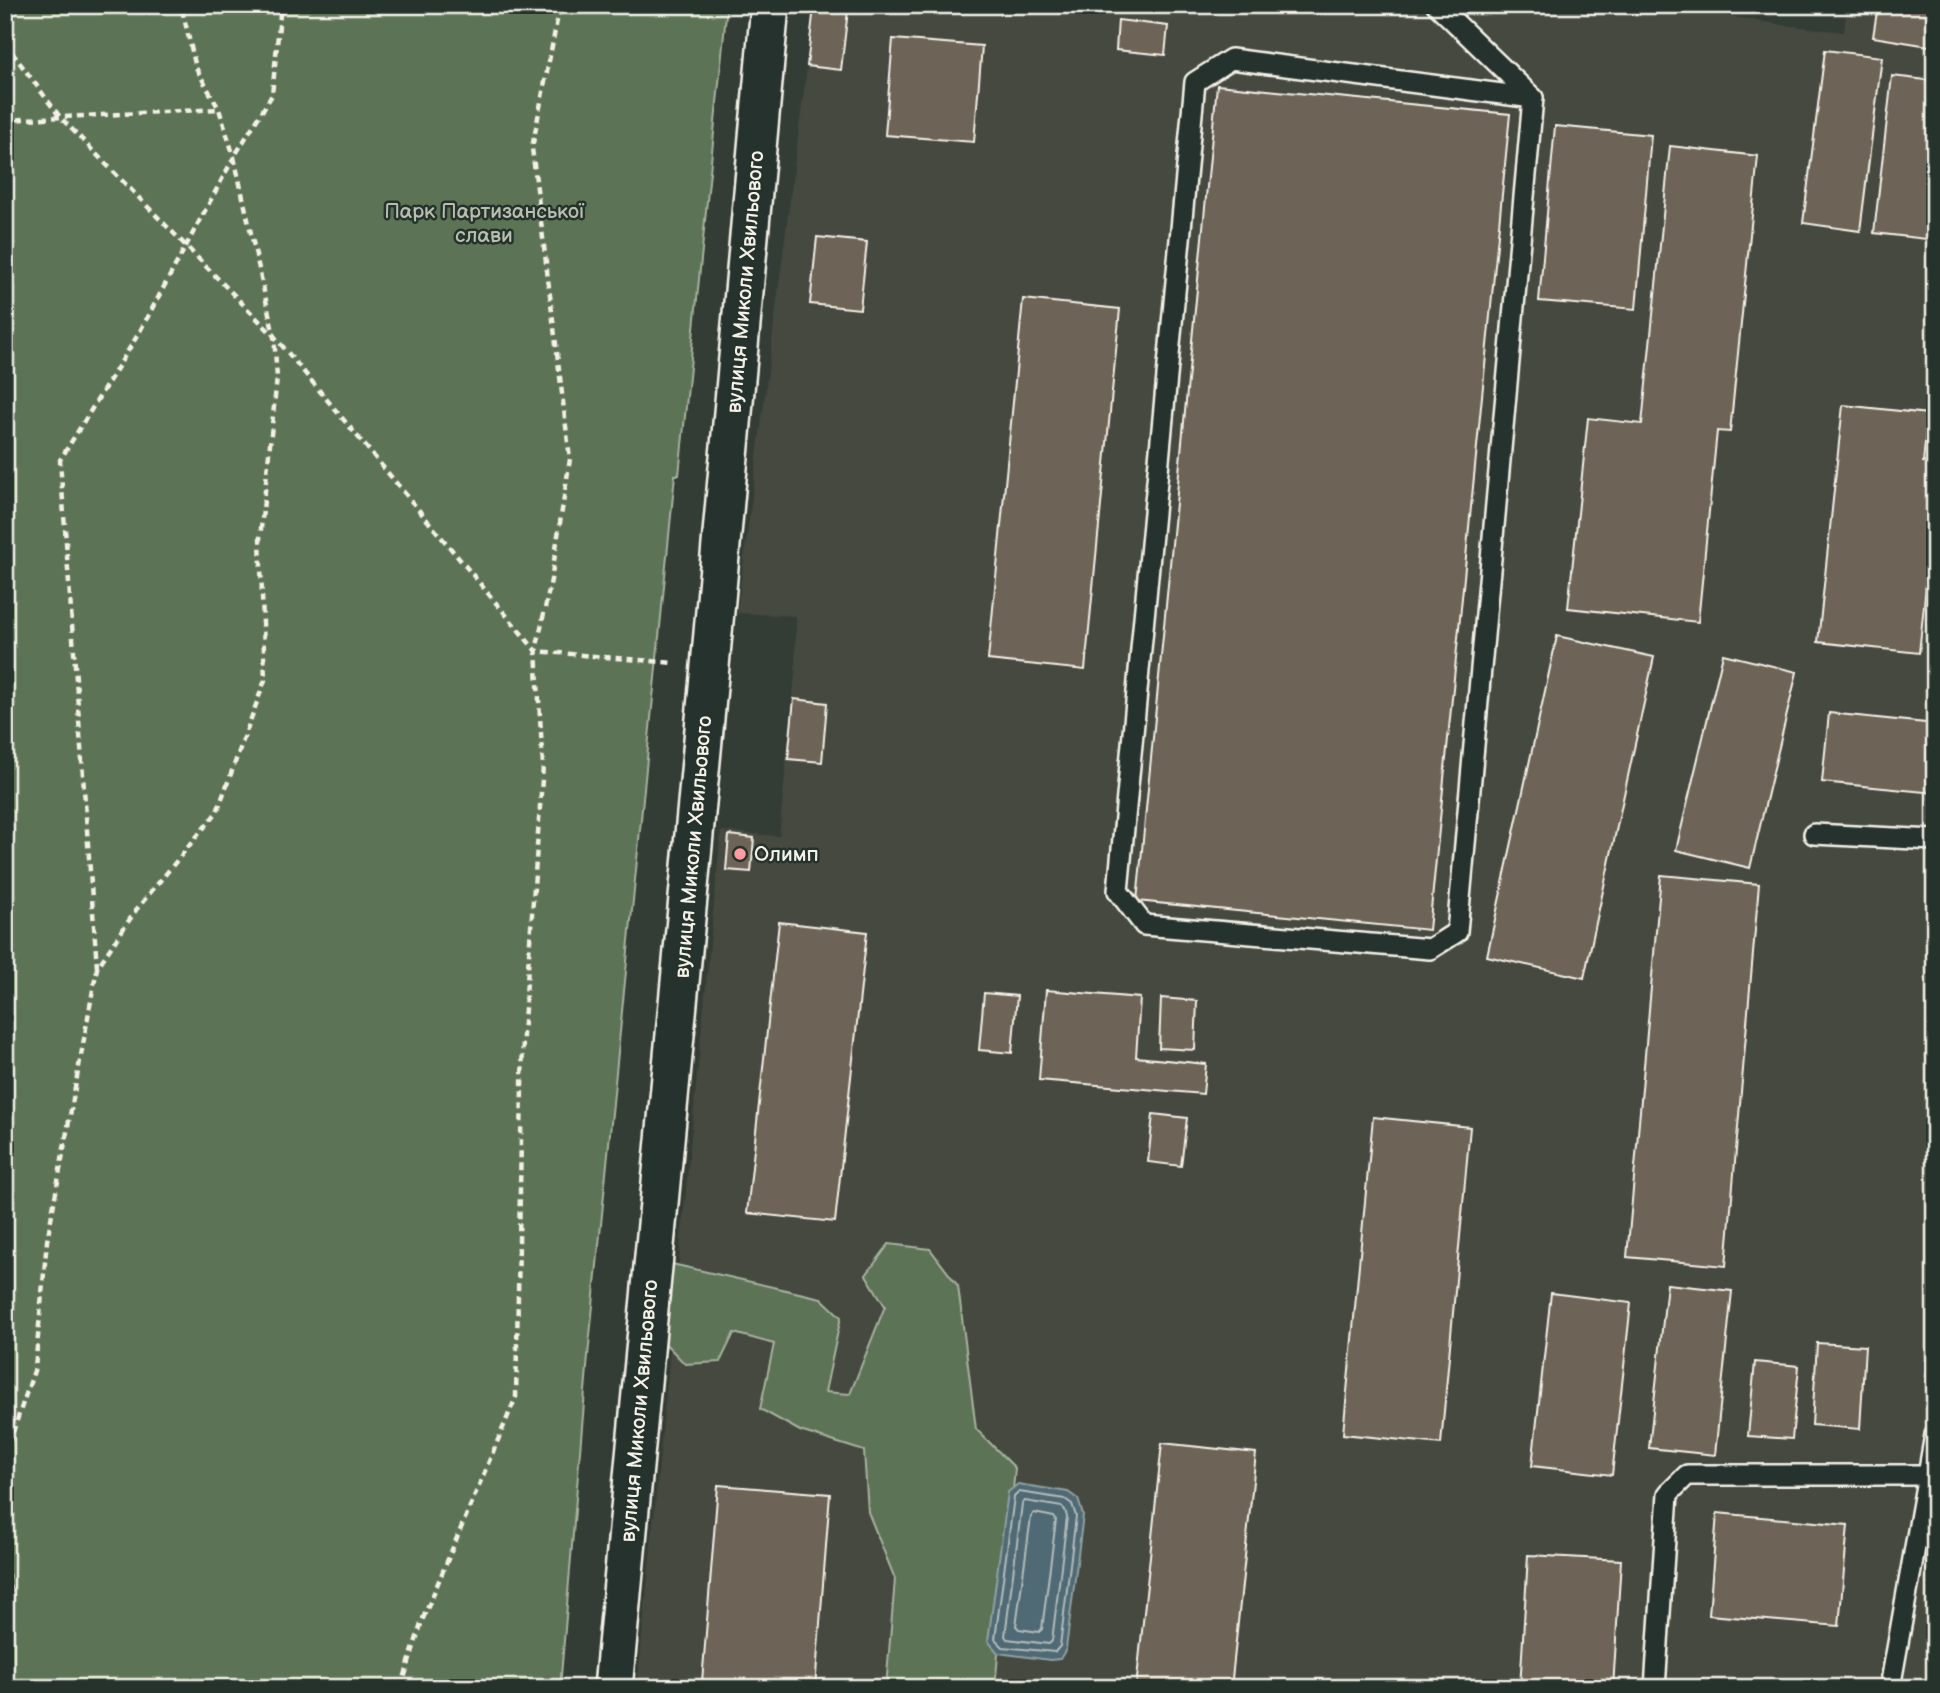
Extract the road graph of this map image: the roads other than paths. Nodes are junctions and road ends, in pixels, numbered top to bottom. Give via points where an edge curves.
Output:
1 (770, 5) edge
2 (1437, 5) edge
3 (1533, 98) junction
4 (1814, 834) dead end
5 (1935, 840) edge
6 (1935, 1435) edge
7 (1928, 1475) junction
8 (613, 1688) edge
9 (1655, 1688) edge
10 (1890, 1688) edge

1 - 8 street, вулиця Миколи Хвильового
2 - 3 lane
3 - 3 lane via 1231,59 1195,82 1118,891 1144,925 1430,949 1457,932
4 - 5 lane
6 - 7 lane
7 - 9 lane via 1686,1475 1668,1494
7 - 10 lane

